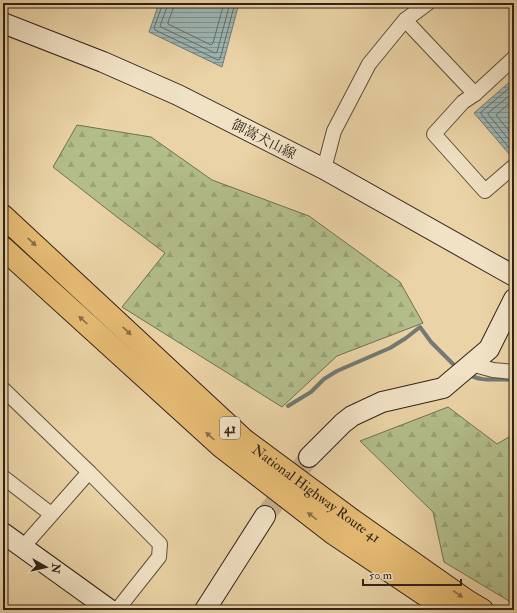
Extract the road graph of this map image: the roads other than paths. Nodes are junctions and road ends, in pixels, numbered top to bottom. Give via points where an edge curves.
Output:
1 (428, 3) edge
2 (405, 20) junction
3 (3, 23) edge
4 (514, 58) edge
5 (475, 94) junction
6 (514, 166) edge
7 (324, 169) junction
8 (3, 216) edge
9 (3, 248) edge
10 (514, 276) edge
11 (514, 299) edge
12 (472, 364) junction
13 (514, 372) edge
14 (3, 389) edge
15 (309, 457) tunnel mouth
16 (89, 472) junction
17 (3, 477) edge
18 (51, 514) junction
19 (265, 516) tunnel mouth
20 (3, 533) edge
21 (333, 533) junction
22 (23, 547) junction
23 (110, 610) edge
24 (117, 610) edge
25 (205, 610) edge
26 (425, 610) edge
27 (448, 610) edge
28 (482, 610) edge

1 - 2 street
2 - 5 street
2 - 7 street via 369,64 334,131
3 - 7 main road, 御嵩犬山線 via 178,95
4 - 5 street
5 - 6 street via 463,102 434,134 485,191
7 - 10 main road, 御嵩犬山線
8 -> 28 highway, National Highway Route 41 / 41 via 244,440 352,520
21 -> 9 highway, National Highway Route 41 / 41 via 222,447
11 - 12 main road via 489,349
12 - 13 street
12 - 15 main road via 443,388 382,402 352,416
14 - 16 street
16 - 18 street
16 - 24 street via 160,544 159,557
17 - 18 street
18 - 22 street
19 - 25 main road
20 - 22 main road
21 - 26 highway via 384,580
21 - 27 highway, National Highway Route 41 / 41
22 - 23 main road

